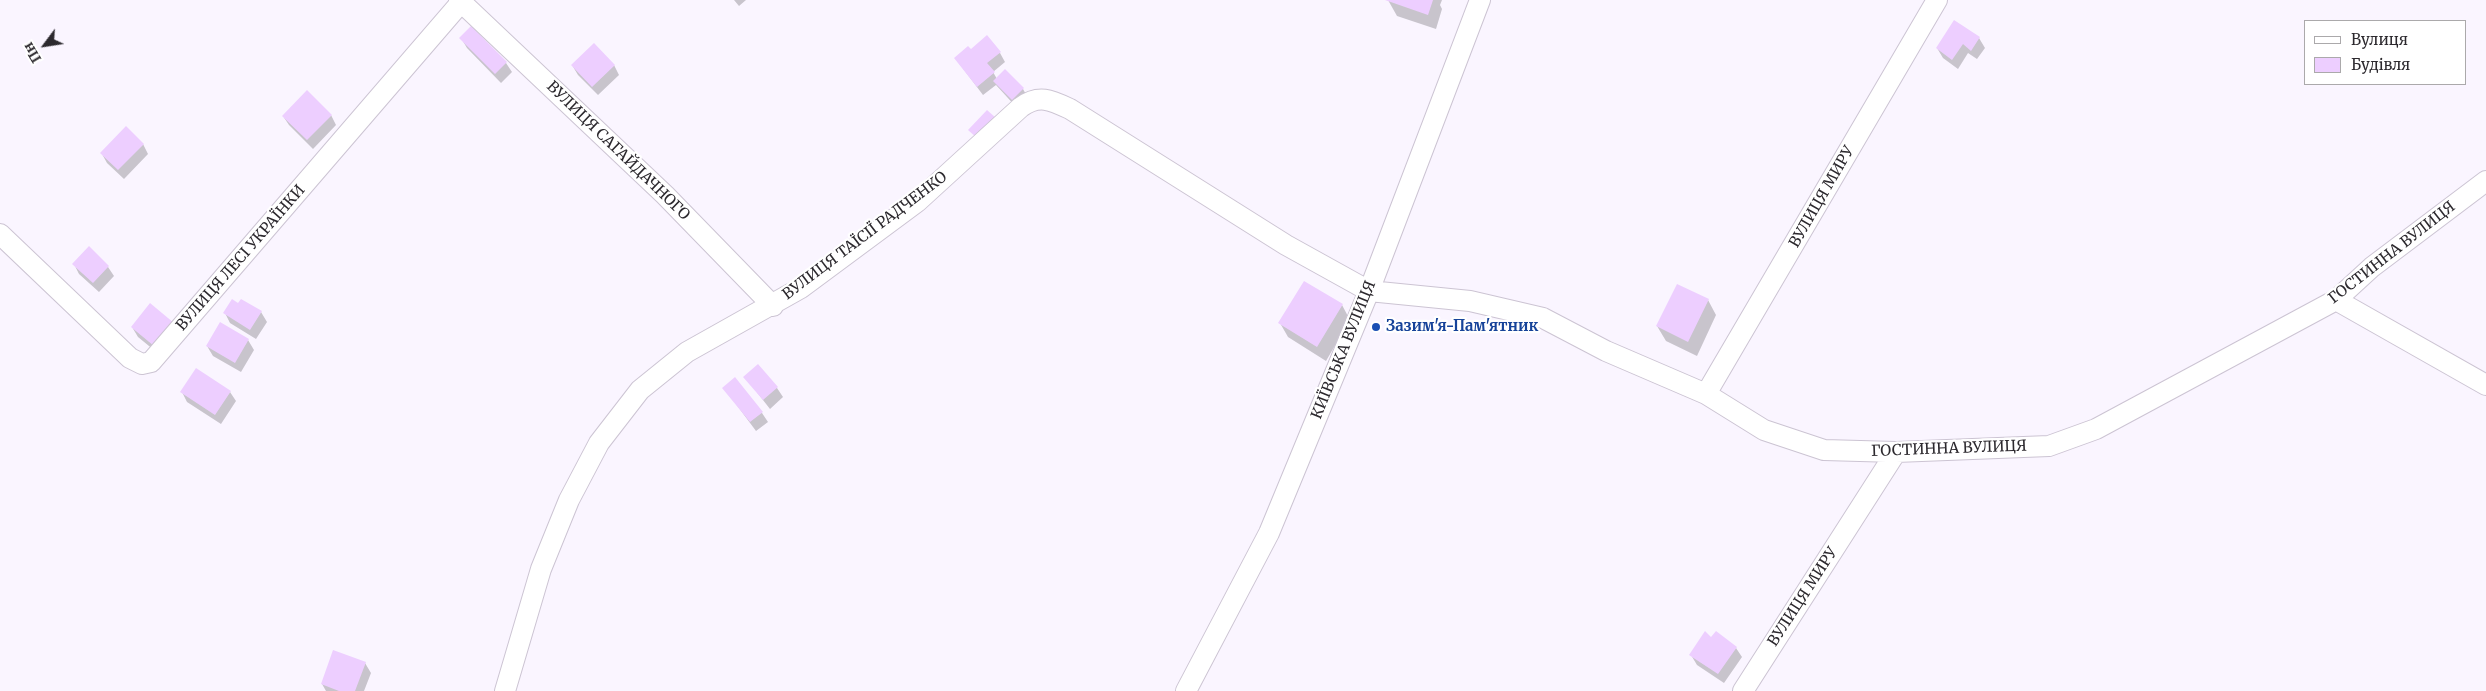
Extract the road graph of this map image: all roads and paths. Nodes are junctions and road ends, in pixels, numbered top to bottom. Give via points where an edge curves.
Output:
1 (1480, 0) edge
2 (1937, 0) edge
3 (461, 1) edge
4 (2486, 181) edge
5 (0, 234) edge
6 (1369, 292) junction
7 (2336, 300) junction
8 (773, 306) junction
9 (2486, 385) edge
10 (1706, 394) junction
11 (1896, 452) junction
12 (505, 691) edge
13 (1186, 691) edge
14 (1743, 691) edge

1 - 6 street, КИЇВСЬКА ВУЛИЦЯ
2 - 10 street, ВУЛИЦЯ МИРУ
3 - 5 street, ВУЛИЦЯ ЛЕСІ УКРАЇНКИ via 151,362 142,364 130,358
3 - 8 street, ВУЛИЦЯ САГАЙДАЧНОГО via 665,195
4 - 7 street, ГОСТИННА ВУЛИЦЯ via 2372,267
6 - 8 street, ВУЛИЦЯ ТАЇСІЇ РАДЧЕНКО via 1286,245 1070,109 1053,100 1038,98 1021,107 916,202
6 - 10 street, ГОСТИННА ВУЛИЦЯ via 1470,300 1543,318 1606,351
6 - 13 street, КИЇВСЬКА ВУЛИЦЯ via 1269,533
7 - 9 street
7 - 11 street, ГОСТИННА ВУЛИЦЯ via 2096,429 2049,446
8 - 12 street, ВУЛИЦЯ ТАЇСІЇ РАДЧЕНКО via 687,352 640,390 599,443 569,500 541,569
10 - 11 street, ГОСТИННА ВУЛИЦЯ via 1764,430 1824,450
11 - 14 street, ВУЛИЦЯ МИРУ

